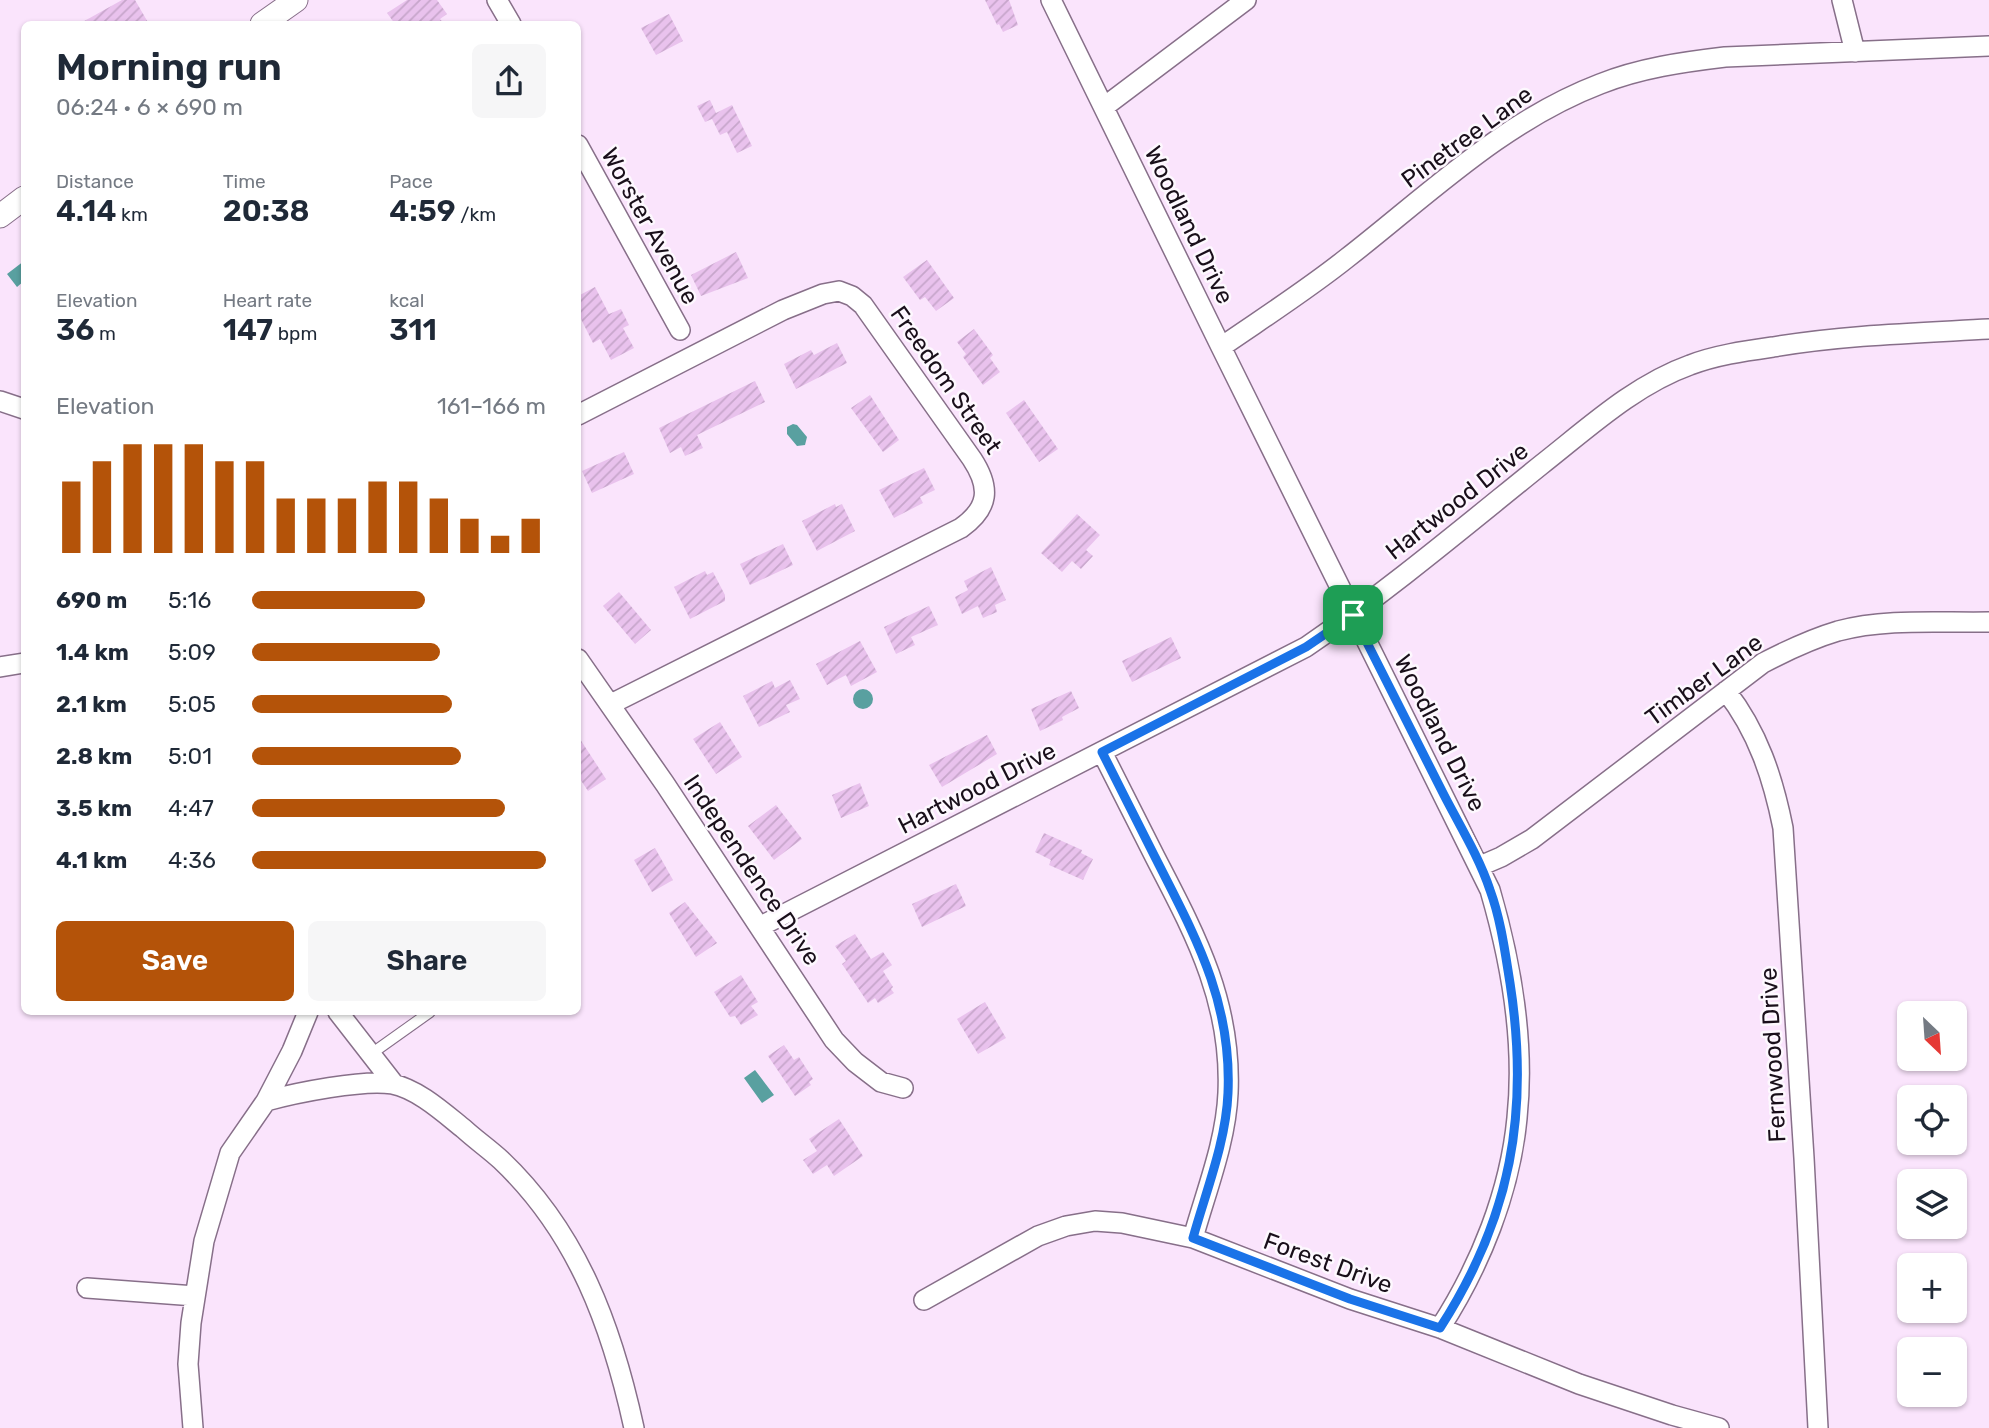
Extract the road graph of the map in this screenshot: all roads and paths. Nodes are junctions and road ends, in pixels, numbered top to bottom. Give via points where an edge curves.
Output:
1 (296, 0) edge
2 (497, 0) edge
3 (1052, 0) edge
4 (1246, 0) edge
5 (1842, 0) edge
6 (266, 21) edge
7 (509, 21) edge
8 (1989, 46) edge
9 (1855, 52) junction
10 (1104, 107) junction
11 (581, 150) edge
12 (21, 200) edge
13 (0, 216) edge
14 (1989, 329) edge
15 (680, 330) dead end
16 (1221, 347) junction
17 (0, 401) edge
18 (21, 408) edge
19 (581, 413) edge
20 (1353, 615) junction
21 (1989, 622) edge
22 (581, 663) edge
23 (21, 664) edge
24 (0, 667) edge
25 (1726, 691) junction
26 (611, 704) junction
27 (1102, 752) junction
28 (1480, 866) junction
29 (761, 926) junction
30 (307, 1015) edge
31 (340, 1015) edge
32 (426, 1015) edge
33 (371, 1054) junction
34 (394, 1084) junction
35 (903, 1087) dead end
36 (266, 1101) junction
37 (1193, 1238) junction
38 (88, 1288) dead end
39 (195, 1296) junction
40 (924, 1300) dead end
41 (1440, 1328) junction
42 (193, 1428) edge
43 (634, 1428) edge
44 (1719, 1428) edge
45 (1818, 1428) edge

1 - 6 street
2 - 7 street
3 - 10 street, Woodland Drive
4 - 10 street
5 - 9 street
8 - 9 street, Pinetree Lane
9 - 16 street, Pinetree Lane via 1686,62 1603,82 1565,99 1494,142 1345,260
10 - 16 street, Woodland Drive
11 - 15 street, Worster Avenue
12 - 13 street
14 - 20 street, Hartwood Drive via 1821,340 1749,350 1689,365 1609,412
16 - 20 street, Woodland Drive
17 - 18 street
19 - 26 street, Freedom Street via 783,310 839,291 863,305 982,474 985,488 984,504 961,528
20 - 27 street, Hartwood Drive via 1306,647
20 - 28 street, Woodland Drive
21 - 25 street, Timber Lane via 1881,624 1840,631 1763,663
22 - 26 street, Independence Drive
23 - 24 street
25 - 28 street, Timber Lane via 1532,839
25 - 45 street, Fernwood Drive via 1743,713 1760,750 1775,788 1783,828
26 - 29 street, Independence Drive
27 - 29 street, Hartwood Drive
27 - 37 street via 1188,920 1220,1002 1228,1093
28 - 41 street, Woodland Drive via 1498,915 1510,981 1519,1076 1517,1118 1500,1201 1463,1293
29 - 35 street, Independence Drive via 834,1040 881,1082
30 - 36 street
31 - 33 street
32 - 33 lane
33 - 34 street
34 - 36 street via 372,1083
34 - 43 street via 446,1115 501,1160 558,1228 586,1275 607,1325
36 - 39 street via 230,1153 204,1241
37 - 40 street, Forest Drive via 1122,1223 1066,1226 1010,1250
37 - 41 street, Forest Drive via 1350,1299
38 - 39 street
39 - 42 street via 188,1364
41 - 44 street, Forest Drive via 1579,1384

